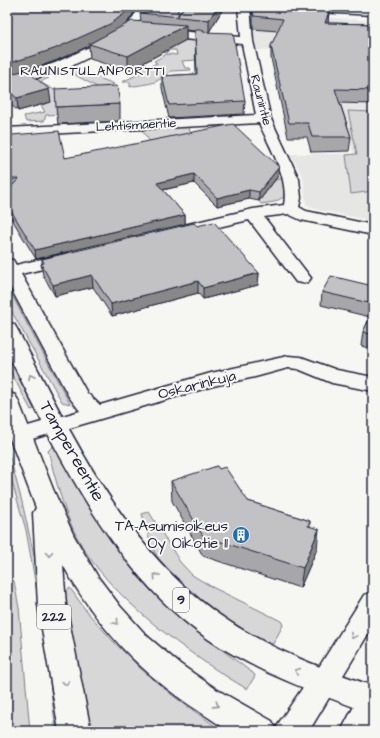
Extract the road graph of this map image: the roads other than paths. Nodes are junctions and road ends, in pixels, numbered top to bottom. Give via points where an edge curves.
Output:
1 (146, 7) edge
2 (244, 7) edge
3 (300, 7) edge
4 (341, 8) edge
5 (373, 11) edge
6 (130, 30) junction
7 (247, 41) junction
8 (7, 83) edge
9 (264, 119) junction
10 (7, 132) edge
11 (291, 209) junction
12 (253, 214) junction
13 (373, 230) edge
14 (176, 232) edge
15 (85, 254) edge
16 (9, 268) edge
17 (302, 278) dead end
18 (7, 329) edge
19 (373, 384) edge
20 (7, 400) edge
21 (95, 413) junction
22 (55, 425) junction
23 (22, 435) junction
24 (45, 502) junction
25 (373, 602) edge
26 (323, 683) junction
27 (373, 700) edge
28 (75, 731) edge
29 (261, 731) edge
30 (291, 731) edge
31 (357, 731) edge

1 - 6 street
2 - 7 street, Raunintie
3 - 4 main road
4 - 5 main road
6 - 7 street
6 - 8 street via 84,56
7 - 9 street, Raunintie
9 - 10 street, Lehtismäentie
9 - 11 street, Raunintie via 291,179
11 - 12 street
11 - 13 street via 301,215
12 - 14 street
12 - 17 street
15 - 16 street
16 - 21 street via 80,397
22 -> 18 main road, Tampereentie / 9
19 - 21 street, Oskarinkuja via 332,376 305,364 288,362 211,380
20 - 23 main road, Tampereentie
21 - 22 street, Oskarinkuja
22 - 23 street, Oskarinkuja
26 -> 22 main road, Tampereentie / 9 via 247,647 199,616 165,586 118,528 83,475
23 - 24 main road, Tampereentie
24 -> 28 main road, 222 via 52,605
24 -> 29 main road, Tampereentie via 92,591 122,629 154,660 191,688 226,712
25 -> 26 street
26 - 27 main road, Tampereentie / 9
26 - 30 main road
27 - 31 main road

